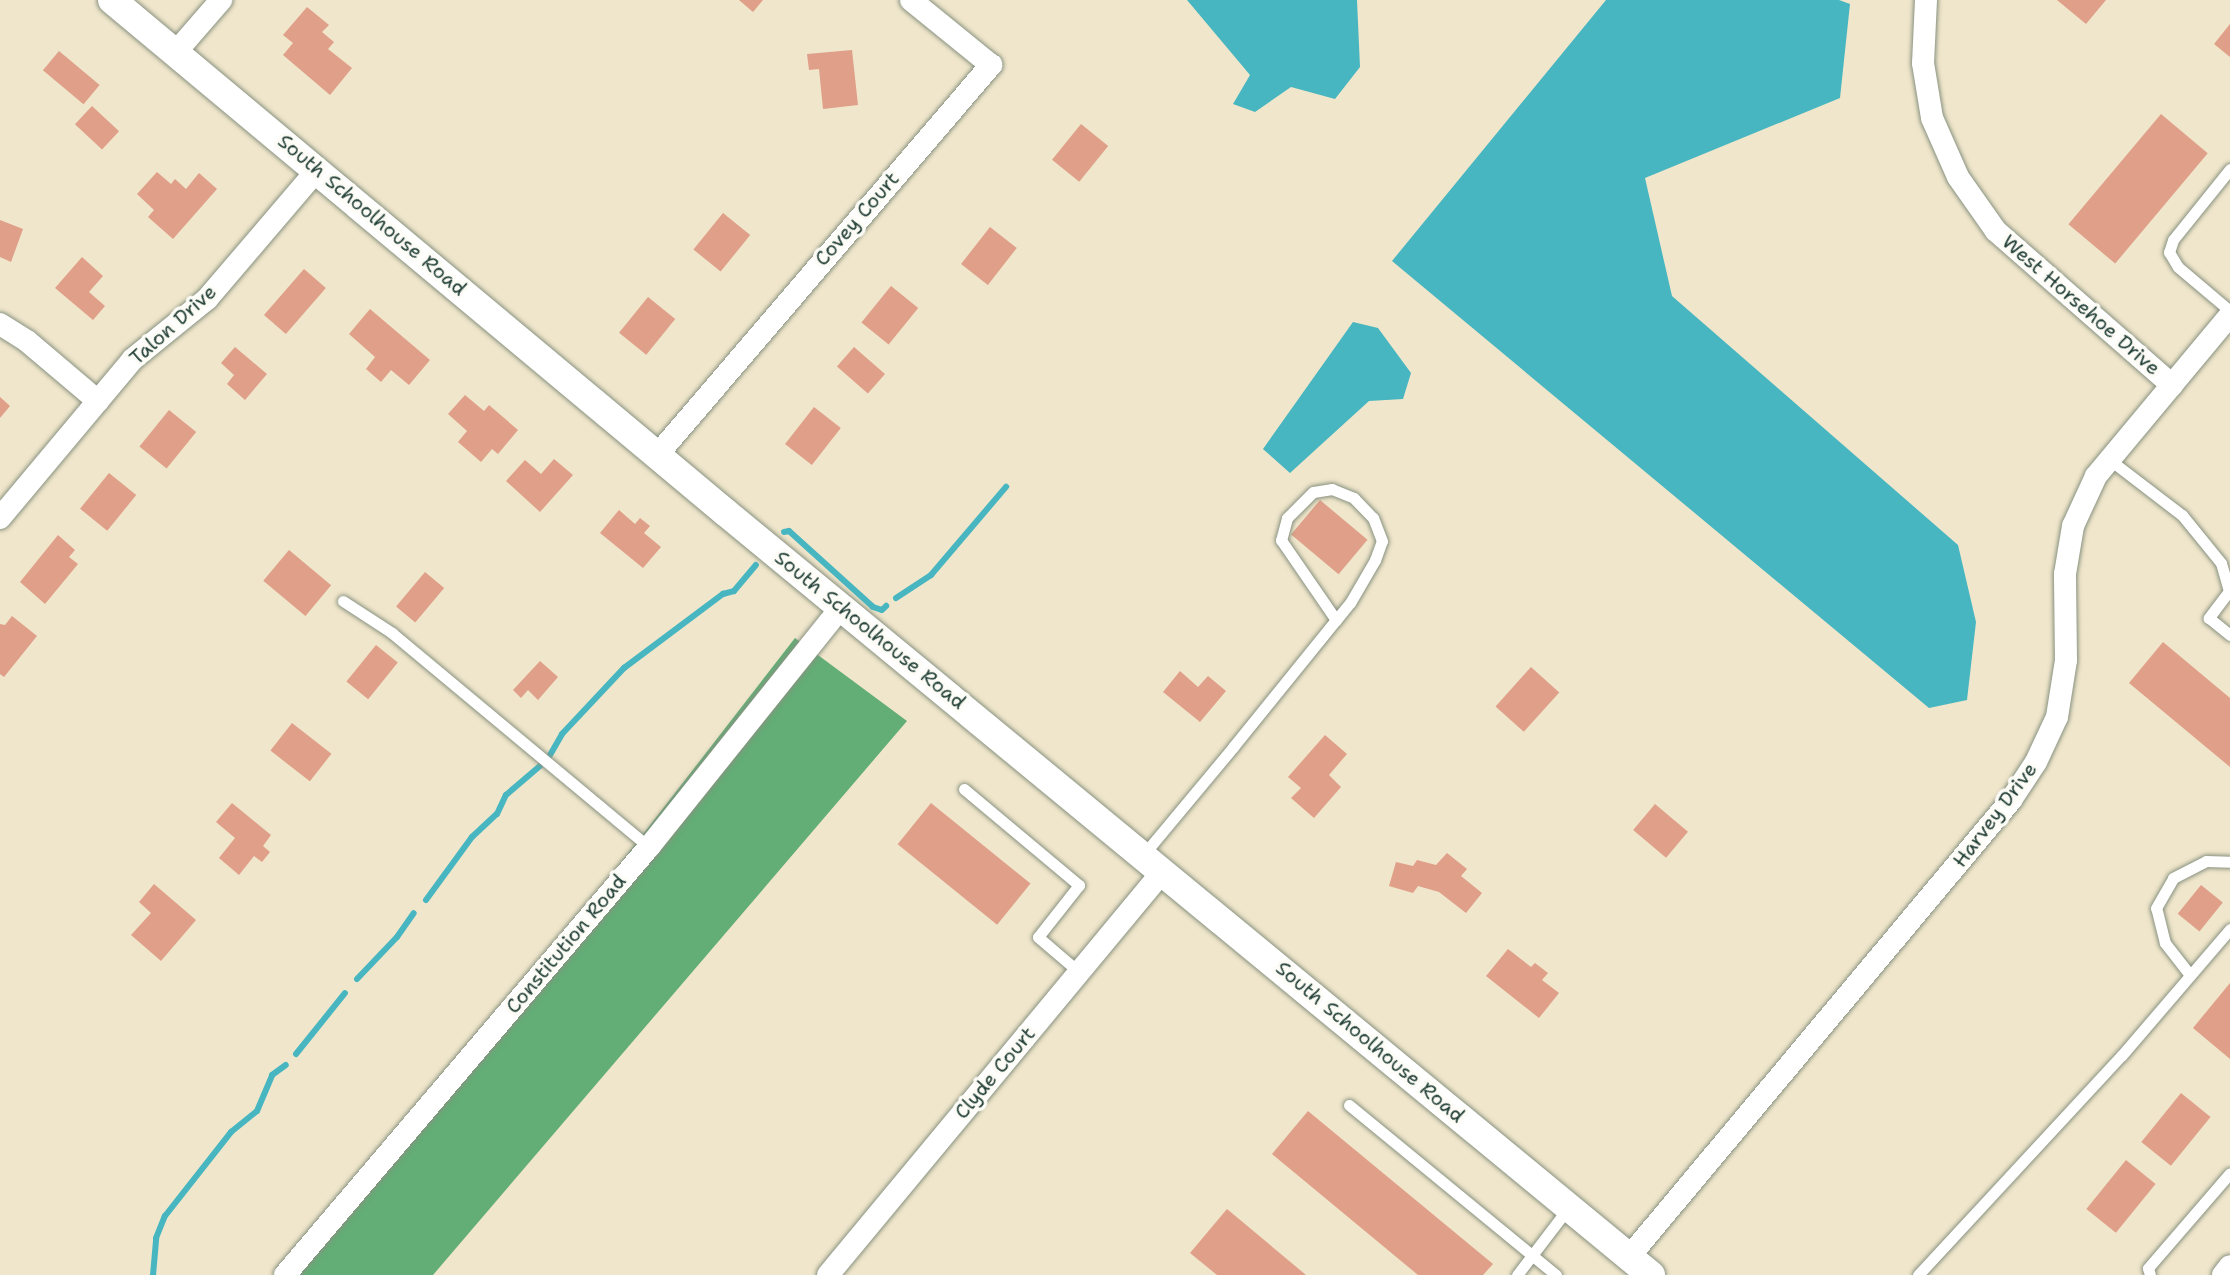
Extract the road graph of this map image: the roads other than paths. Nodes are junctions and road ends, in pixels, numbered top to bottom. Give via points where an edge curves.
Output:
1 (112, 0) edge
2 (221, 0) edge
3 (911, 0) edge
4 (1926, 0) edge
5 (176, 52) junction
6 (2230, 169) edge
7 (317, 170) junction
8 (2230, 313) edge
9 (0, 324) edge
10 (2172, 385) junction
11 (98, 401) junction
12 (659, 453) junction
13 (2110, 460) junction
14 (0, 518) edge
15 (343, 601) dead end
16 (841, 607) junction
17 (1336, 620) junction
18 (2230, 635) edge
19 (964, 789) dead end
20 (649, 847) junction
21 (2230, 862) edge
22 (1153, 863) junction
23 (2230, 929) edge
24 (1079, 972) junction
25 (2190, 975) junction
26 (1349, 1105) dead end
27 (2230, 1173) edge
28 (1569, 1207) junction
29 (1532, 1255) junction
30 (1629, 1257) junction
31 (2230, 1266) edge
32 (285, 1275) edge
33 (828, 1275) edge
34 (1517, 1275) edge
35 (1556, 1275) edge
36 (1651, 1275) edge
37 (1918, 1275) edge
38 (2150, 1275) edge
39 (2223, 1275) edge

1 - 5 street, South Schoolhouse Road
2 - 5 street
3 - 12 street, Covey Court via 991,65
4 - 10 street, West Horsehoe Drive via 1923,63 1932,118 1958,177 1996,231
5 - 7 street, South Schoolhouse Road
6 - 8 lane via 2169,252 2178,267
7 - 11 street, Talon Drive via 207,299 133,359
7 - 12 street, South Schoolhouse Road
8 - 10 street, Harvey Drive
9 - 11 street
10 - 13 street, Harvey Drive
11 - 14 street, Talon Drive
12 - 16 street, South Schoolhouse Road
13 - 18 lane via 2182,515 2221,563 2229,591 2209,618
13 - 30 street, Harvey Drive via 2096,476 2073,526 2065,574 2064,675 2057,717 2036,762 2011,800
15 - 20 lane via 392,633
16 - 20 street, Constitution Road
16 - 22 street, South Schoolhouse Road
17 - 17 lane via 1382,541 1373,518 1354,498 1332,489 1313,492 1287,518 1281,540
17 - 22 lane
19 - 24 lane via 1079,885 1038,937
20 - 32 street, Constitution Road
21 - 25 lane via 2206,861 2173,878 2156,908 2165,943
22 - 24 street, Clyde Court
22 - 28 street, South Schoolhouse Road
23 - 25 lane
24 - 33 street, Clyde Court
25 - 37 lane
26 - 29 lane
27 - 38 lane via 2148,1268
28 - 29 lane
28 - 30 street, South Schoolhouse Road
29 - 34 lane
29 - 35 lane
30 - 36 street, South Schoolhouse Road
31 - 39 street

